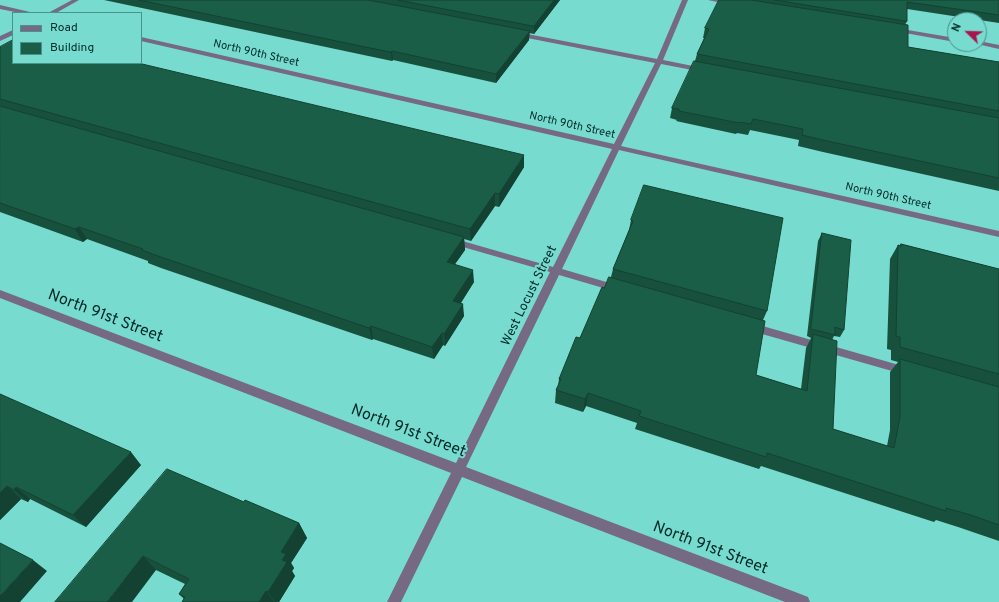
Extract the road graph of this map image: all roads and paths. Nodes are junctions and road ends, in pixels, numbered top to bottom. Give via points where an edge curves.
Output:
1 (76, 0) edge
2 (685, 0) edge
3 (711, 0) edge
4 (742, 5) edge
5 (0, 7) edge
6 (23, 12) edge
7 (53, 12) edge
8 (892, 29) edge
9 (508, 32) edge
10 (12, 33) edge
11 (0, 39) edge
12 (142, 39) edge
13 (947, 39) edge
14 (987, 45) edge
15 (999, 47) edge
16 (659, 61) junction
17 (710, 71) edge
18 (616, 147) junction
19 (999, 234) edge
20 (443, 238) edge
21 (557, 271) junction
22 (623, 290) edge
23 (0, 294) edge
24 (746, 325) edge
25 (914, 373) edge
26 (459, 469) junction
27 (394, 602) edge
28 (803, 602) edge

1 - 7 street
2 - 16 street, West Locust Street
3 - 4 street
5 - 6 street
8 - 13 street
9 - 16 street
10 - 11 street
12 - 18 street, North 90th Street
14 - 15 street
16 - 17 street
16 - 18 street, West Locust Street
18 - 19 street, North 90th Street
18 - 21 street, West Locust Street
20 - 21 street
21 - 22 street
21 - 26 street, West Locust Street
23 - 26 street, North 91st Street
24 - 25 street
26 - 27 street, West Locust Street
26 - 28 street, North 91st Street

